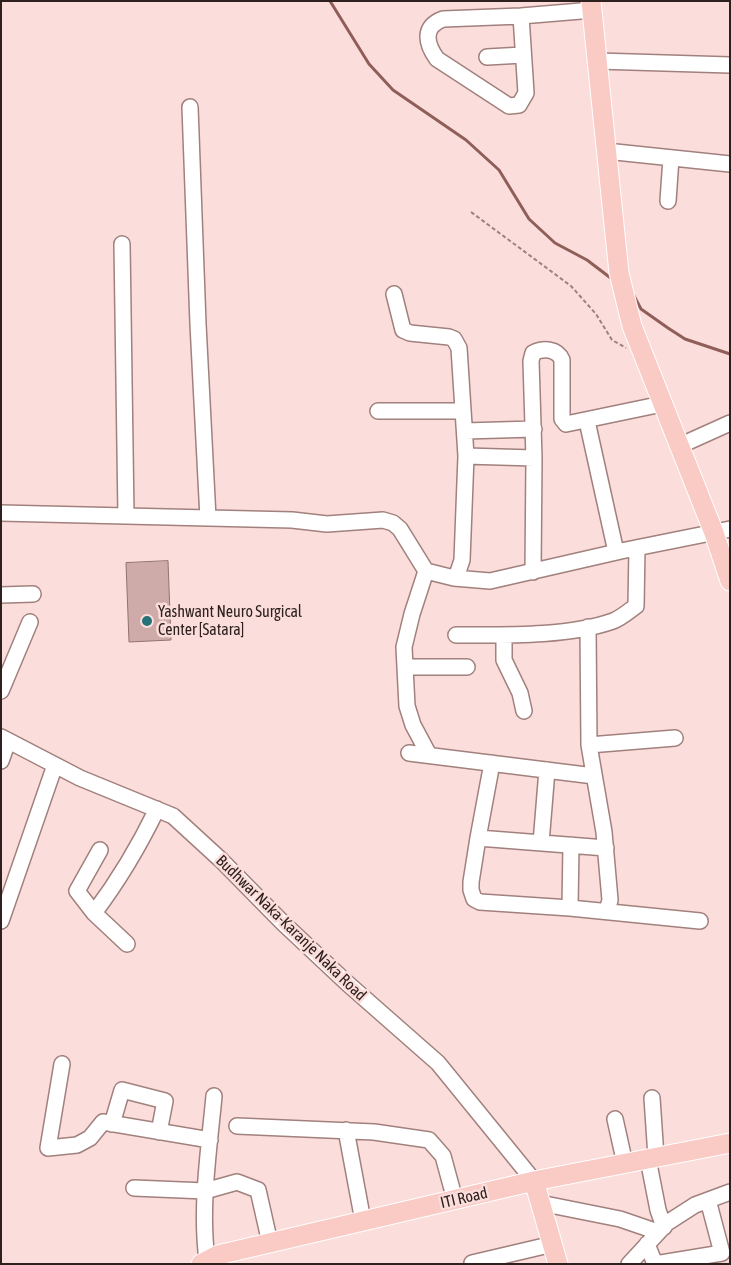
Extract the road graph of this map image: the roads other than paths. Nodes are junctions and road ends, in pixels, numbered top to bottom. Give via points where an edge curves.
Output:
1 (592, 6) edge
2 (521, 16) junction
3 (523, 55) junction
4 (487, 57) dead end
5 (598, 61) junction
6 (730, 65) edge
7 (190, 107) dead end
8 (606, 151) junction
9 (671, 158) junction
10 (730, 164) edge
11 (668, 201) dead end
12 (122, 244) dead end
13 (394, 294) dead end
14 (662, 404) junction
15 (378, 411) dead end
16 (463, 412) junction
17 (587, 421) junction
18 (730, 423) edge
19 (534, 429) junction
20 (465, 431) junction
21 (679, 446) junction
22 (466, 456) junction
23 (534, 458) junction
24 (1, 513) edge
25 (126, 516) junction
26 (208, 518) junction
27 (722, 531) edge
28 (636, 548) junction
29 (616, 552) junction
30 (426, 572) junction
31 (533, 572) junction
32 (454, 578) junction
33 (730, 581) edge
34 (33, 594) dead end
35 (1, 595) edge
36 (30, 622) dead end
37 (588, 627) junction
38 (456, 635) dead end
39 (504, 635) junction
40 (404, 667) junction
41 (467, 667) dead end
42 (1, 691) edge
43 (524, 711) dead end
44 (675, 738) dead end
45 (5, 739) edge
46 (589, 745) junction
47 (409, 753) dead end
48 (429, 755) junction
49 (1, 761) edge
50 (492, 763) junction
51 (55, 765) junction
52 (548, 770) junction
53 (594, 776) junction
54 (157, 809) junction
55 (478, 838) junction
56 (541, 843) junction
57 (571, 845) junction
58 (606, 848) junction
59 (100, 850) dead end
60 (570, 908) junction
61 (607, 911) junction
62 (94, 913) junction
63 (700, 920) dead end
64 (1, 922) edge
65 (127, 944) dead end
66 (62, 1064) dead end
67 (214, 1096) dead end
68 (652, 1098) dead end
69 (615, 1119) dead end
70 (112, 1124) junction
71 (237, 1126) dead end
72 (346, 1130) junction
73 (159, 1132) junction
74 (210, 1140) junction
75 (730, 1143) edge
76 (652, 1158) junction
77 (625, 1164) junction
78 (534, 1181) junction
79 (134, 1188) dead end
80 (206, 1191) junction
81 (730, 1192) edge
82 (455, 1200) junction
83 (708, 1200) junction
84 (540, 1203) junction
85 (363, 1221) junction
86 (661, 1230) junction
87 (724, 1236) edge
88 (270, 1243) junction
89 (553, 1244) junction
90 (647, 1244) junction
91 (204, 1262) edge
92 (472, 1263) edge
93 (558, 1264) edge
94 (629, 1264) edge

1 - 2 street
1 - 5 main road
2 - 3 street
2 - 3 street via 443,19 429,30 428,42 437,59 509,106 519,105 526,93
3 - 4 street
5 - 6 street
5 - 8 main road
7 - 26 street
8 - 9 street
8 - 14 main road via 618,273 632,326
9 - 10 street
9 - 11 street
12 - 25 street
13 - 16 street via 403,330 449,337 457,343
14 - 17 street
14 - 21 main road
15 - 16 street
16 - 20 street
17 - 19 street via 564,423 562,360 558,352 537,351 531,361
17 - 29 street
18 - 21 street
19 - 20 street
19 - 23 street
20 - 22 street
21 - 27 main road
22 - 23 street
22 - 32 street via 462,560
23 - 31 street
24 - 25 street
25 - 26 street
26 - 30 street via 327,524 388,521 400,529
27 - 28 street
27 - 33 main road
28 - 29 street
28 - 37 street via 636,606 615,620
29 - 31 street
30 - 32 street
30 - 40 street via 404,647
31 - 32 street via 490,581
34 - 35 street
36 - 42 street
37 - 39 street
37 - 46 street
38 - 39 street
39 - 43 street via 504,660 520,693
40 - 41 street
40 - 48 street via 412,725
44 - 46 street
45 - 49 street
45 - 51 street, Budhwar Naka-Karanje Naka Road
46 - 53 street
47 - 48 street
48 - 50 street
50 - 52 street
50 - 55 street
51 - 54 street, Budhwar Naka-Karanje Naka Road
51 - 64 street
52 - 53 street
52 - 56 street
53 - 58 street
54 - 62 street via 123,873
54 - 78 street, Budhwar Naka-Karanje Naka Road via 173,816 283,923 438,1063
55 - 56 street
55 - 60 street via 471,882 474,899
56 - 57 street
57 - 58 street
57 - 60 street
58 - 61 street via 610,900
59 - 62 street via 77,891
60 - 61 street
61 - 63 street
62 - 65 street
66 - 70 street via 48,1148 77,1145 90,1138 103,1122
67 - 74 street
68 - 76 street
69 - 77 street
70 - 73 street
70 - 73 street via 122,1090 165,1101
71 - 72 street
72 - 82 street via 429,1140 443,1156
72 - 85 street
73 - 74 street
74 - 80 street
75 - 76 main road, ITI Road
76 - 77 main road, ITI Road
76 - 86 street
77 - 78 main road, ITI Road
78 - 82 main road, ITI Road
78 - 84 main road
79 - 80 street
80 - 88 street via 237,1182 258,1190
80 - 91 street
81 - 83 street
82 - 85 main road, ITI Road
83 - 86 street via 695,1205
83 - 87 street
84 - 86 street
84 - 89 main road
85 - 88 main road, ITI Road
86 - 90 street
87 - 90 street via 722,1253 655,1264
88 - 91 main road, ITI Road via 218,1255
89 - 92 street
89 - 93 main road
90 - 94 street

